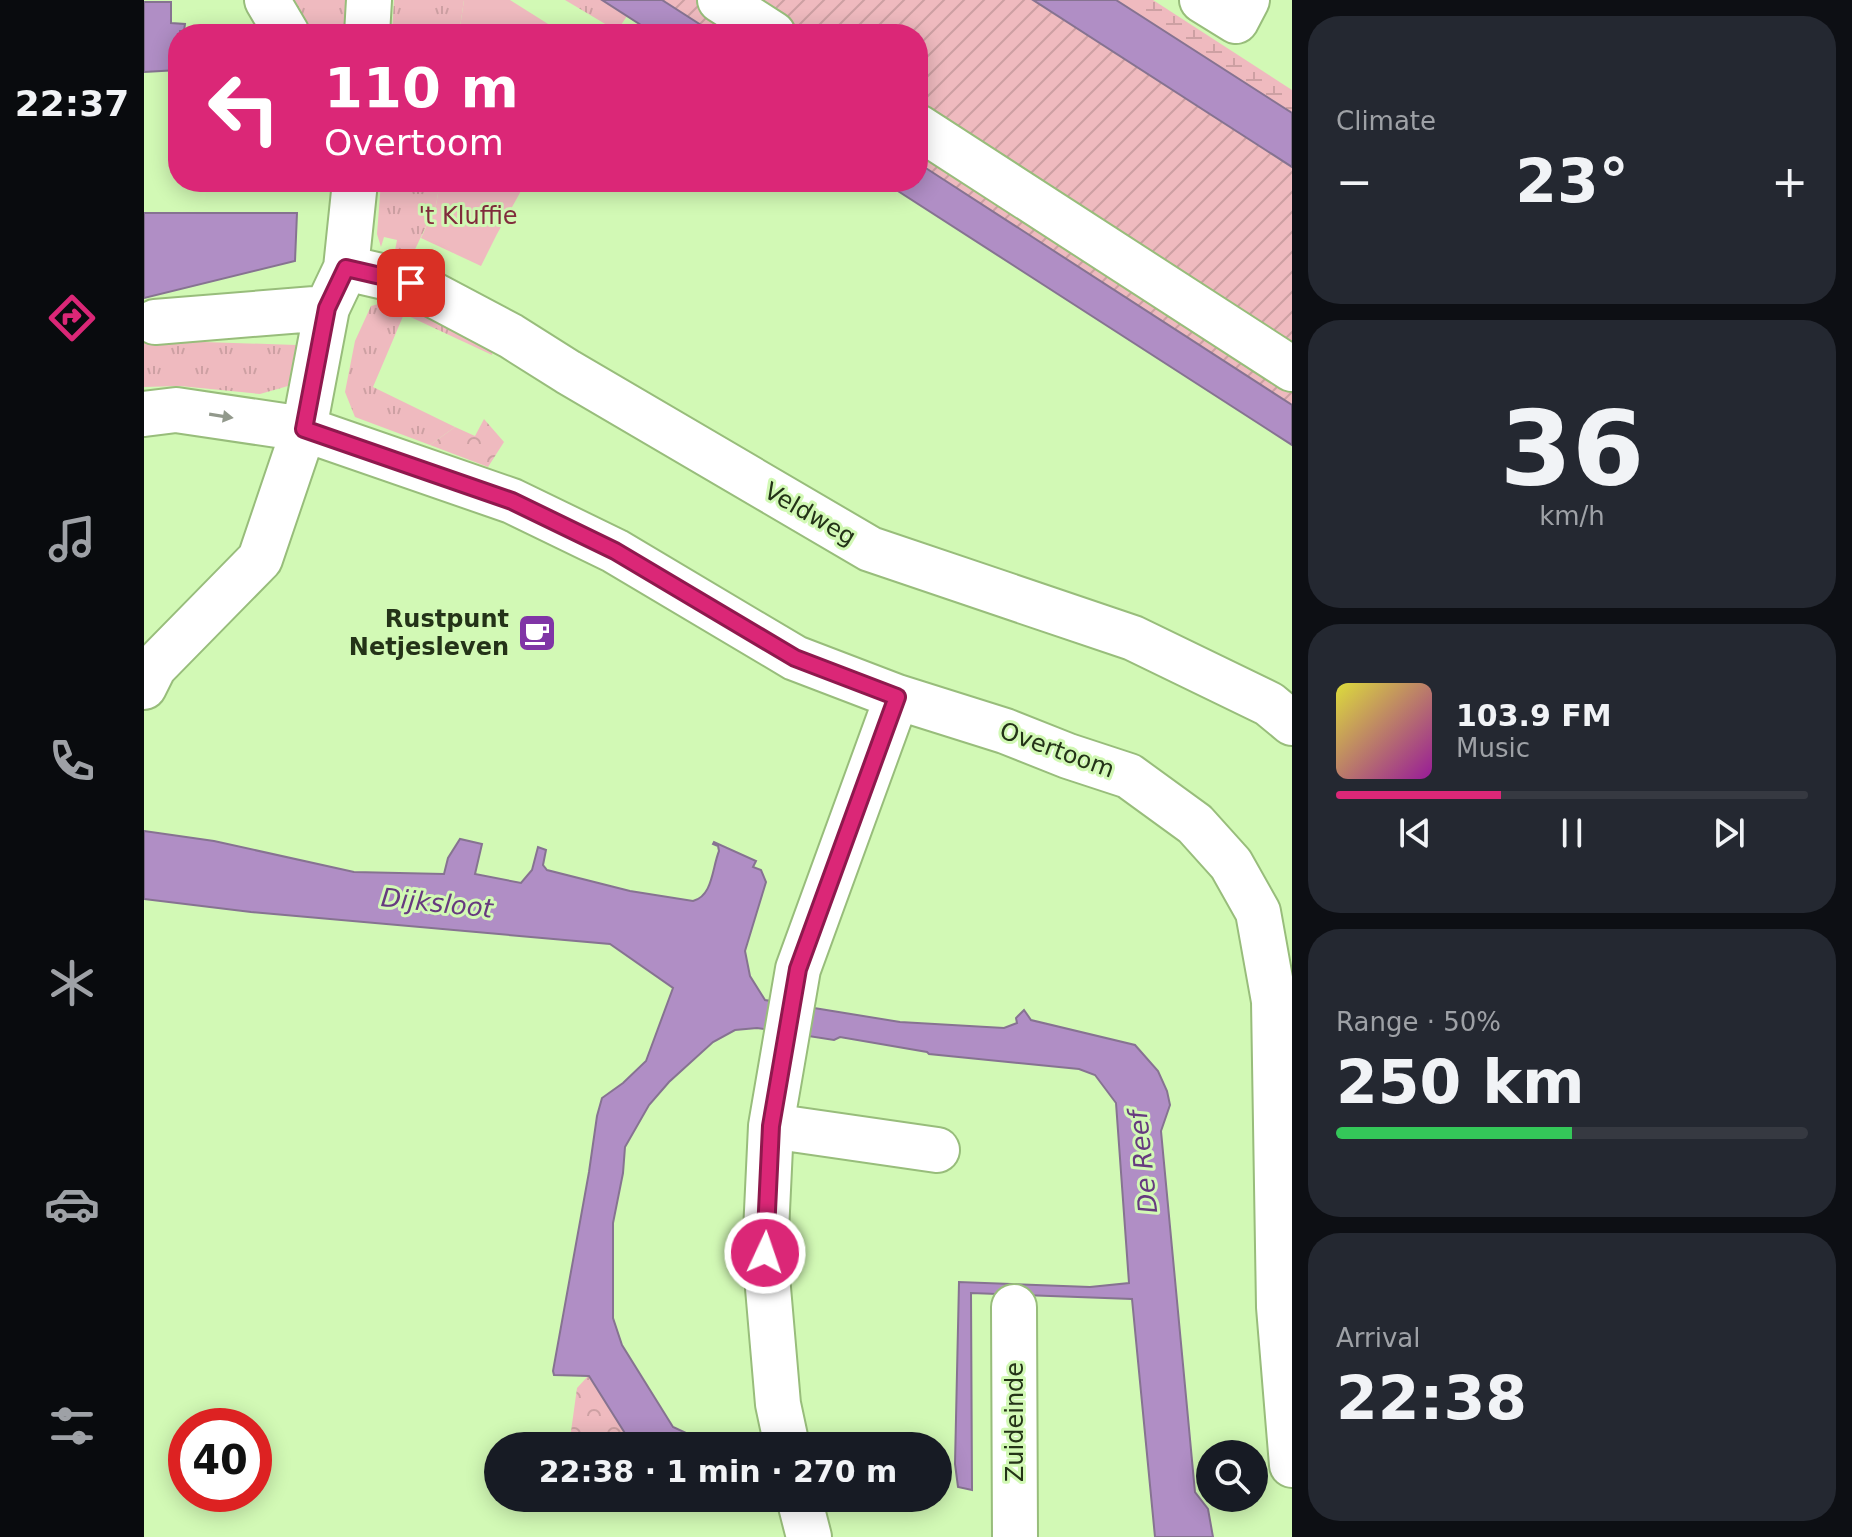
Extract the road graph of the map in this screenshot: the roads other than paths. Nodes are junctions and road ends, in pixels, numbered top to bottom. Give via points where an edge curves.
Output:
1 (267, 0) edge
2 (369, 0) edge
3 (720, 0) edge
4 (1202, 0) edge
5 (1247, 0) edge
6 (281, 24) edge
7 (368, 24) edge
8 (757, 24) edge
9 (928, 133) edge
10 (354, 192) edge
11 (346, 268) junction
12 (327, 308) junction
13 (155, 322) dead end
14 (1292, 369) edge
15 (144, 414) edge
16 (304, 429) junction
17 (144, 687) edge
18 (897, 697) junction
19 (1292, 723) edge
20 (771, 1126) junction
21 (937, 1150) dead end
22 (1014, 1307) dead end
23 (784, 1432) edge
24 (1292, 1465) edge
25 (803, 1512) edge
26 (809, 1537) edge
27 (1015, 1537) edge

1 - 6 street
2 - 7 street
3 - 8 street
4 - 5 street via 1236,21
9 - 14 street
10 - 11 street
11 - 12 street
11 - 19 street, Veldweg via 411,283 511,336 870,549 1133,638 1269,704
12 - 13 street
12 - 16 street
15 -> 16 street, Overtoom via 176,410
16 - 17 street via 260,559 154,667
16 - 18 street, Overtoom via 512,501 615,551 795,658
18 - 20 street via 798,969
18 - 24 street, Overtoom via 1129,776 1195,824 1231,864 1258,912 1274,1001 1279,1307
20 - 21 street
20 - 23 street via 765,1253
22 - 27 street, Zuideinde
25 - 26 street

